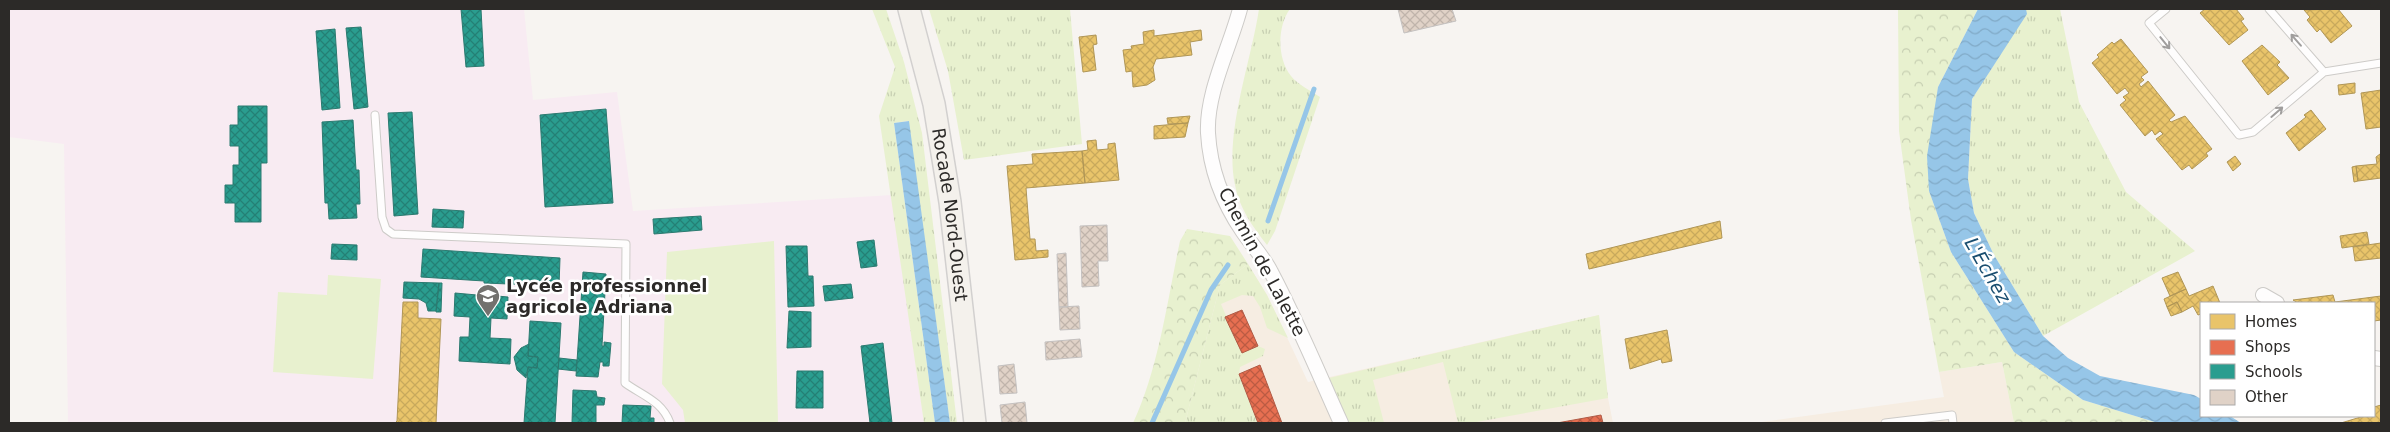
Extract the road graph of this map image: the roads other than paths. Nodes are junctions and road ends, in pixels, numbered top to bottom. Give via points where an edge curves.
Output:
1 (909, 9) edge
2 (1240, 9) edge
3 (2166, 9) edge
4 (2269, 9) edge
5 (2381, 63) edge
6 (2324, 72) junction
7 (375, 115) dead end
8 (2263, 295) dead end
9 (2275, 302) edge
10 (670, 423) edge
11 (975, 423) edge
12 (1341, 423) edge
13 (1886, 423) edge
14 (1953, 423) edge

1 - 11 main road, Rocade Nord-Ouest via 934,104 950,202
2 - 12 street, Chemin de Lalette via 1211,106 1208,132 1213,167 1223,195 1242,230 1270,270
3 -> 6 lane via 2149,22 2240,135 2253,132
6 -> 4 lane
5 - 6 lane
7 - 10 lane via 382,217 386,228 393,234 626,244 625,383 666,411
8 - 9 street
13 - 14 lane via 1952,415

